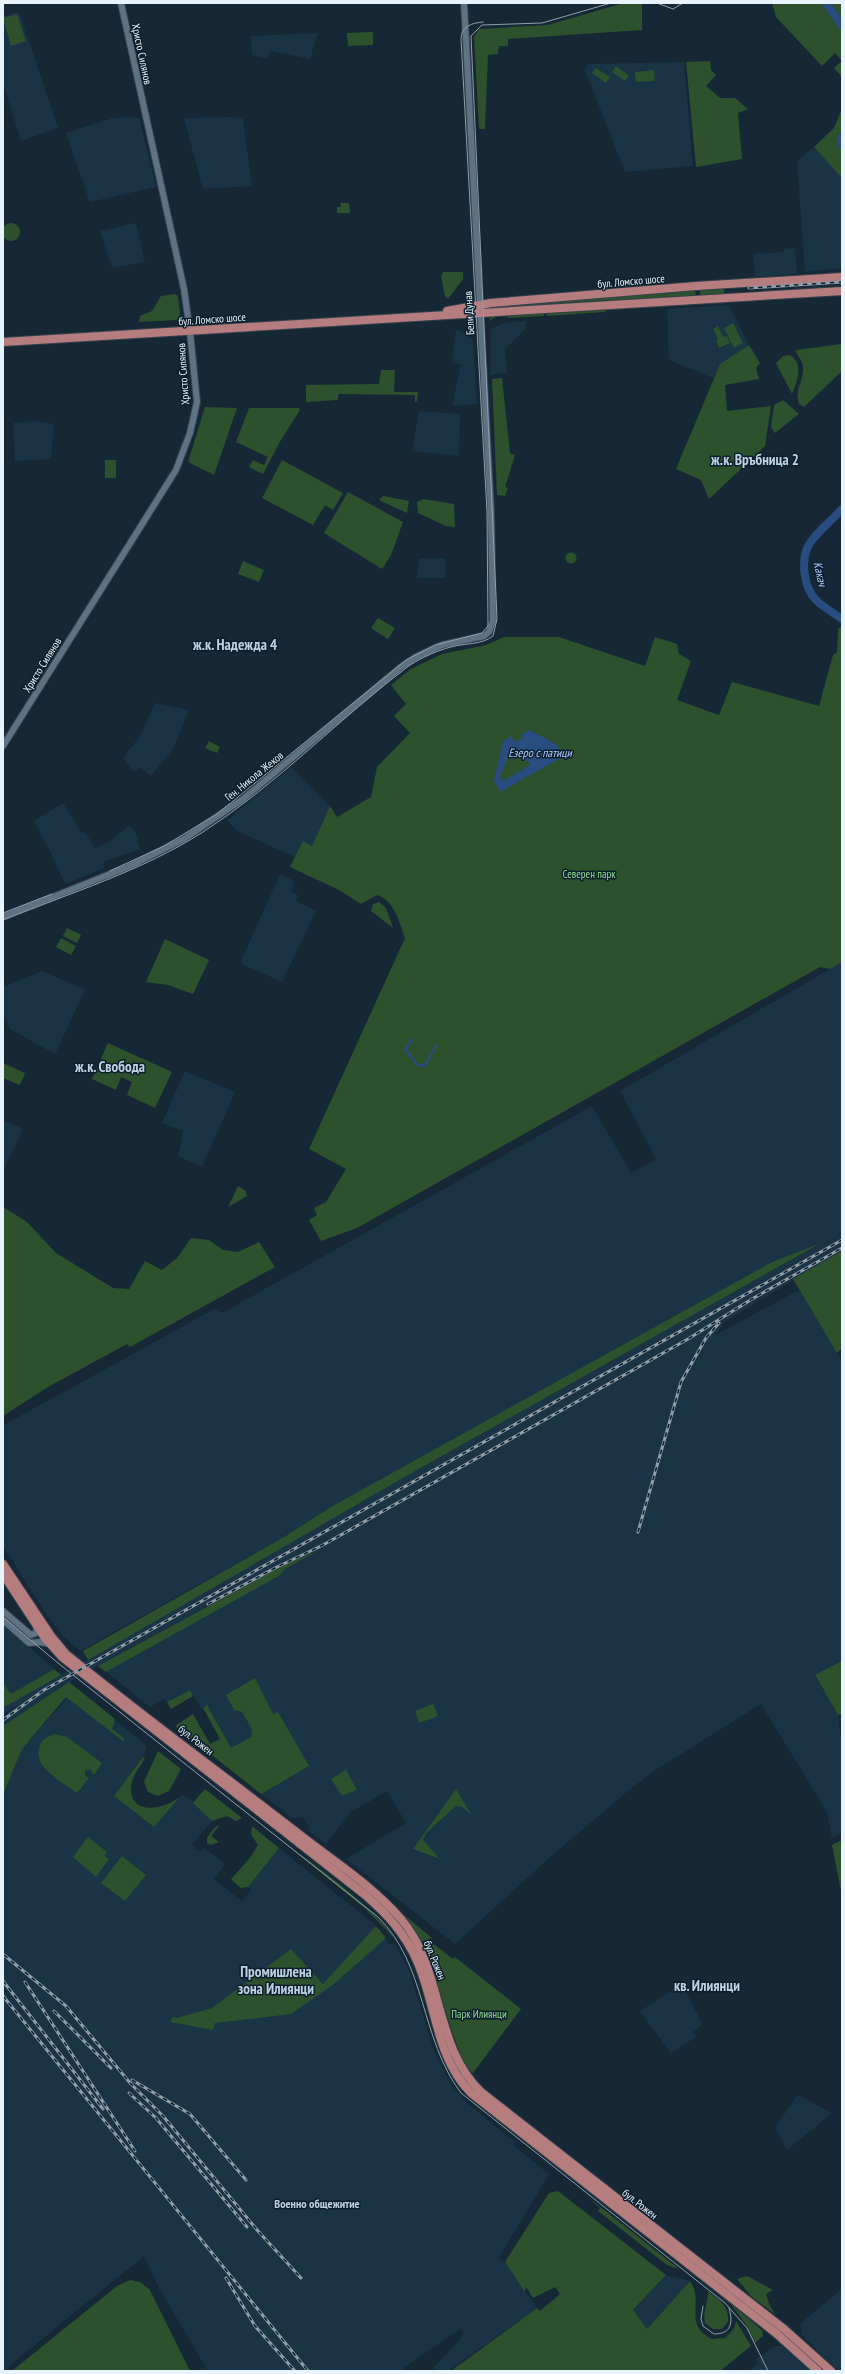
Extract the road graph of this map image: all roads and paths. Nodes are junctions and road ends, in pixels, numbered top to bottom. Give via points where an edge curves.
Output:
1 (121, 3) edge
2 (464, 3) edge
3 (842, 277) edge
4 (842, 291) edge
5 (479, 309) junction
6 (190, 332) junction
7 (3, 342) edge
8 (493, 621) joint
9 (3, 746) edge
10 (3, 917) edge
11 (3, 1564) edge
12 (3, 1574) edge
13 (3, 1611) edge
14 (3, 1620) edge
15 (37, 1626) junction
16 (52, 1646) junction
17 (818, 2371) edge
18 (831, 2371) edge

1 - 6 street, Христо Силянов via 182,281
2 - 5 street, Бели Дунав
3 - 5 main road, бул. Ломско шосе via 696,286
4 - 5 main road, бул. Ломско шосе
5 - 6 main road, бул. Ломско шосе via 423,316
5 - 8 street, Бели Дунав
6 - 7 main road, бул. Ломско шосе
6 - 9 street, Христо Силянов via 197,402 182,458
8 - 10 street, Ген. Никола Жеков via 489,632 484,636 442,645 408,662 243,799 184,839 140,861
11 - 18 main road, бул. Рожен via 66,1654 344,1869 402,1920 426,1961 456,2056 470,2081 481,2092 789,2333
12 - 15 main road, бул. Рожен
13 - 15 street via 31,1635 36,1633
14 - 16 street via 29,1643 40,1642
15 - 16 main road, бул. Рожен
16 - 17 main road, бул. Рожен via 74,1668 358,1890 391,1920 417,1961 446,2052 459,2079 471,2093 777,2334

